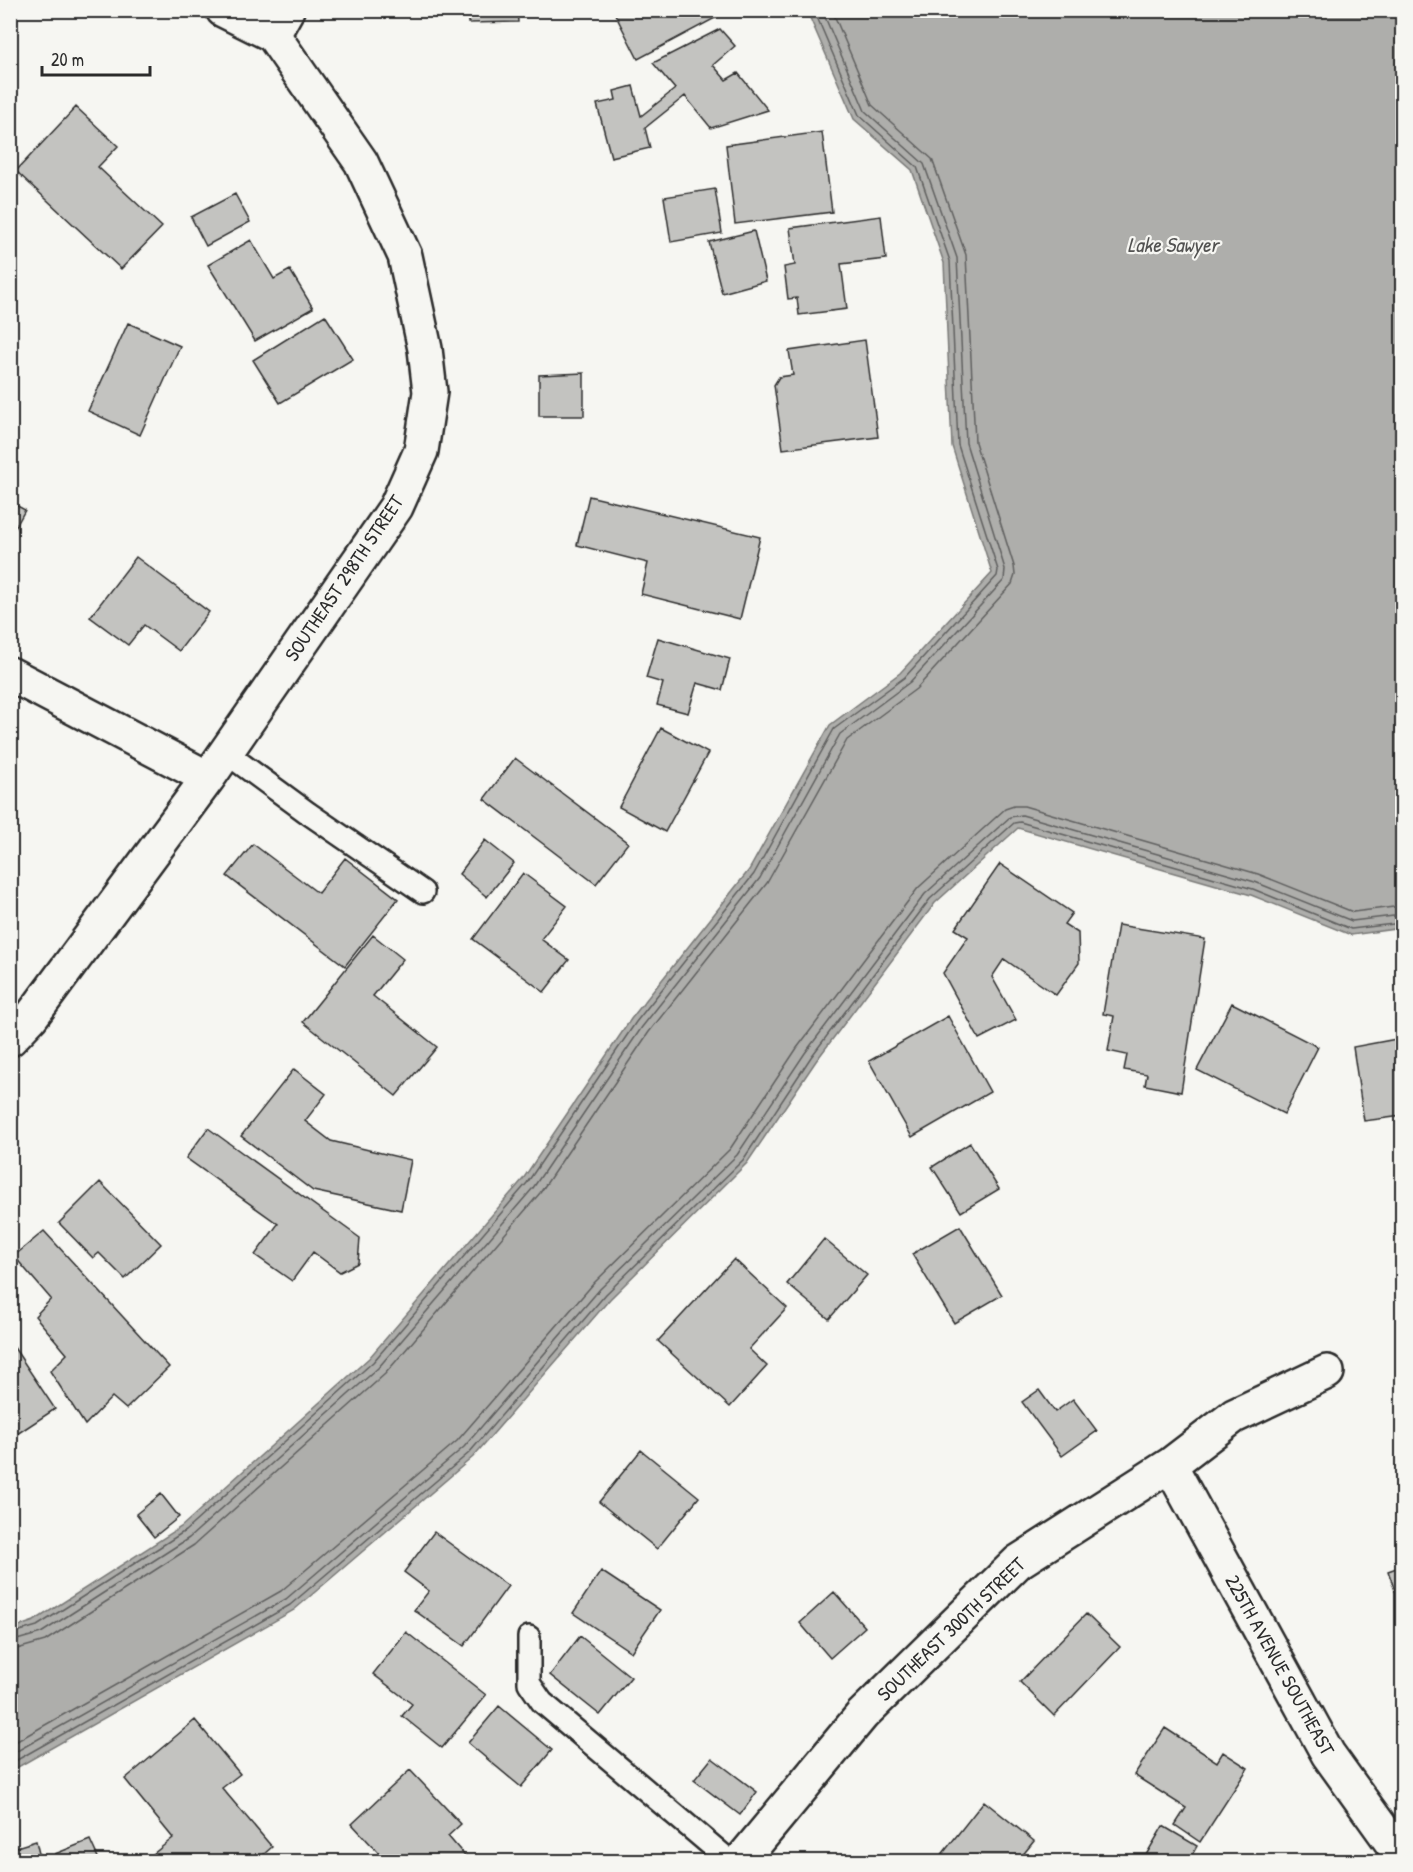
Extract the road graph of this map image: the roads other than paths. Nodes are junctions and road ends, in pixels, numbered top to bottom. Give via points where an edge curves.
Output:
1 (223, 10) edge
2 (280, 23) edge
3 (10, 674) edge
4 (217, 765) junction
5 (423, 892) dead end
6 (10, 1039) edge
7 (1327, 1372) dead end
8 (1170, 1465) junction
9 (529, 1637) dead end
10 (1400, 1849) edge
11 (730, 1862) edge
12 (740, 1862) edge

1 - 2 street
2 - 4 street, SOUTHEAST 298TH STREET via 361,162 405,256 430,392 421,451 396,507
3 - 4 street
4 - 5 lane via 308,813
4 - 6 street, SOUTHEAST 298TH STREET via 31,1017
7 - 8 street, SOUTHEAST 300TH STREET via 1234,1416
8 - 10 street, 225TH AVENUE SOUTHEAST via 1328,1754
8 - 12 street, SOUTHEAST 300TH STREET via 1018,1562 862,1715
9 - 11 lane via 529,1683 542,1702

